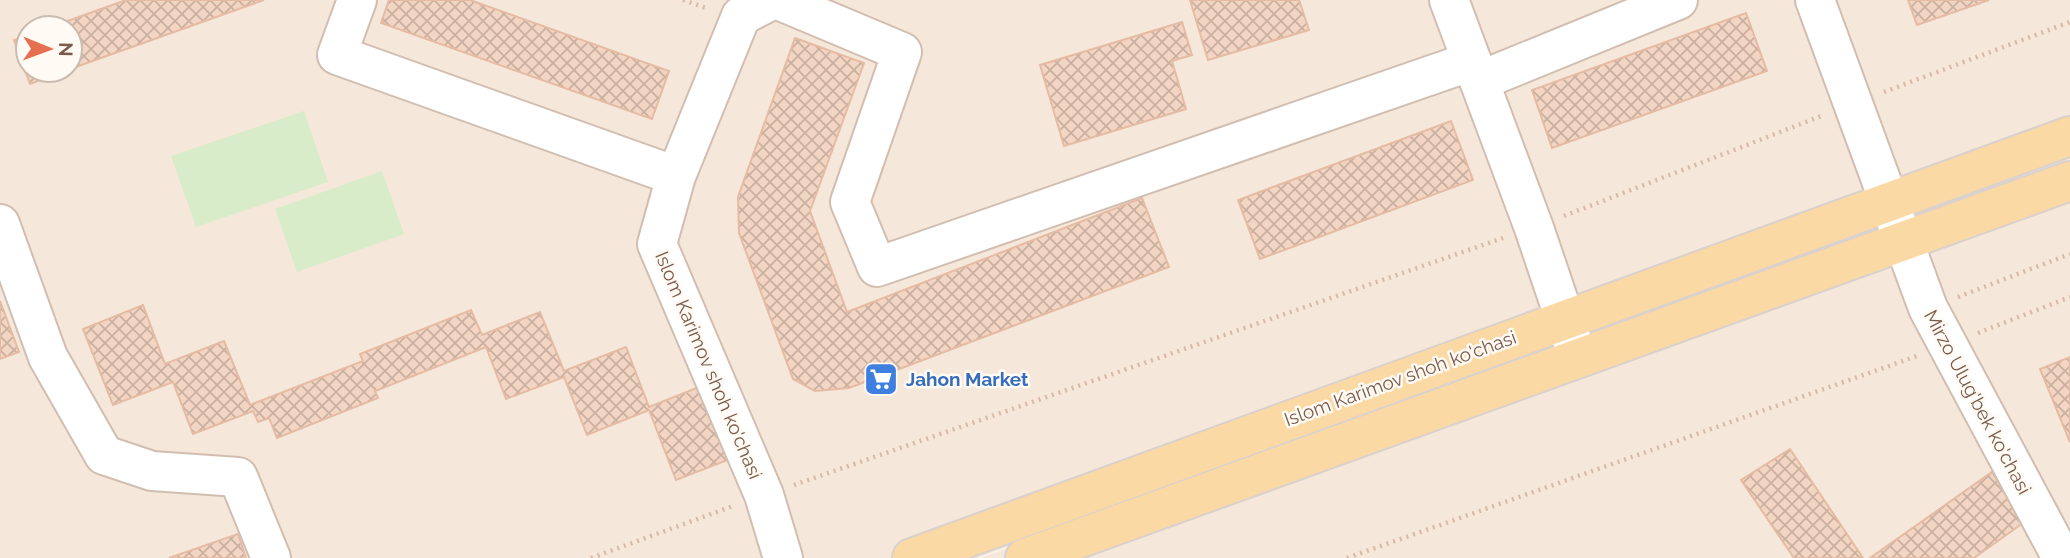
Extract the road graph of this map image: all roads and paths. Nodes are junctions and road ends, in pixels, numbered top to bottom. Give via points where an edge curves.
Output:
1 (357, 0) edge
2 (1421, 0) edge
3 (1437, 0) edge
4 (1449, 0) edge
5 (1678, 0) edge
6 (1815, 0) edge
7 (764, 5) edge
8 (2070, 22) edge
9 (1476, 71) junction
10 (1853, 104) junction
11 (2070, 136) edge
12 (676, 176) junction
13 (2070, 181) edge
14 (1889, 202) junction
15 (0, 224) edge
16 (1534, 228) junction
17 (1903, 242) junction
18 (2070, 254) edge
19 (2070, 297) edge
20 (1928, 308) junction
21 (1564, 318) junction
22 (1947, 345) junction
23 (1578, 358) junction
24 (764, 495) junction
25 (271, 558) edge
26 (591, 558) edge
27 (783, 558) edge
28 (912, 558) edge
29 (1026, 558) edge
30 (1347, 558) edge
31 (2062, 558) edge

1 - 12 street via 337,55
2 - 3 street via 1431,4
4 - 9 street
5 - 9 street
6 - 10 street
7 - 9 street via 902,52 850,202 877,267
7 - 12 street, Islom Karimov shoh ko'chasi
8 - 10 path
9 - 16 street
10 - 14 street
10 - 16 path
11 - 14 main road, Islom Karimov shoh ko'chasi
12 - 24 street, Islom Karimov shoh ko'chasi via 657,244
13 - 17 main road
14 - 17 street
14 - 21 main road, Islom Karimov shoh ko'chasi
15 - 25 street via 48,357 104,455 152,471 238,477
16 - 21 street
16 - 24 path
17 - 20 street, Mirzo Ulug'bek ko'chasi
17 - 23 main road
18 - 20 path
19 - 22 path
20 - 22 street, Mirzo Ulug'bek ko'chasi
21 - 23 street
21 - 28 main road, Islom Karimov shoh ko'chasi
22 - 30 path
22 - 31 street, Mirzo Ulug'bek ko'chasi
23 - 29 main road
24 - 26 path
24 - 27 street, Islom Karimov shoh ko'chasi

